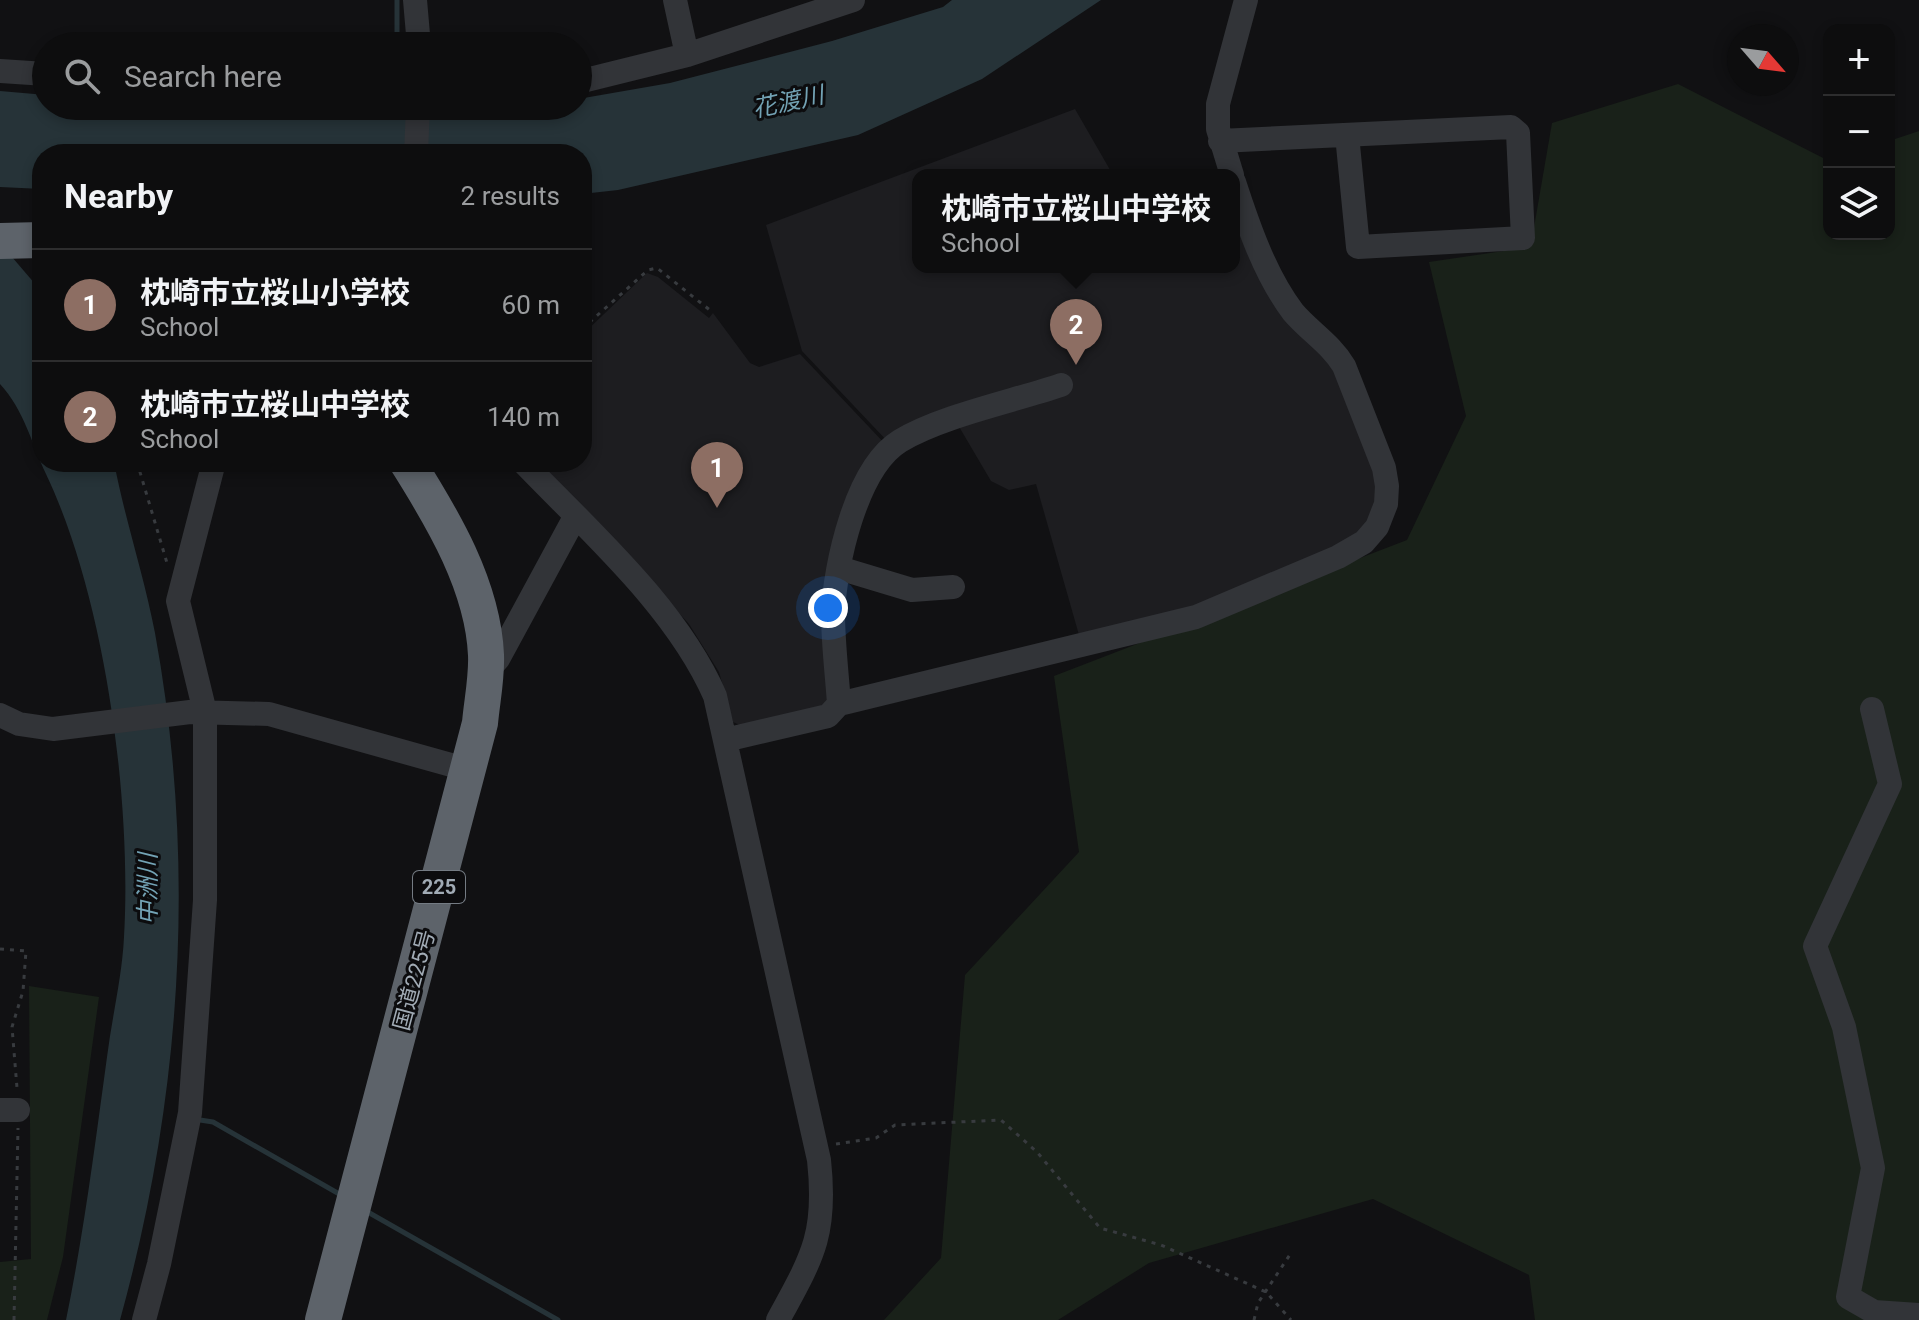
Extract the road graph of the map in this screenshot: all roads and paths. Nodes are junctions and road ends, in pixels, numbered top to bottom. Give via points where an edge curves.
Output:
1 (415, 0) edge
2 (675, 0) edge
3 (853, 0) edge
4 (1246, 0) edge
5 (418, 32) edge
6 (687, 55) junction
7 (0, 71) edge
8 (32, 73) edge
9 (592, 79) edge
10 (417, 120) edge
11 (1347, 135) junction
12 (1220, 141) junction
13 (416, 144) edge
14 (1230, 169) edge
15 (1240, 196) edge
16 (32, 240) edge
17 (3, 241) edge
18 (711, 311) dead end
19 (592, 320) edge
20 (1061, 385) dead end
21 (140, 472) edge
22 (211, 472) edge
23 (413, 472) edge
24 (532, 472) edge
25 (575, 517) junction
26 (839, 568) junction
27 (953, 587) dead end
28 (178, 601) junction
29 (484, 675) junction
30 (839, 704) junction
31 (1872, 709) dead end
32 (198, 712) junction
33 (0, 715) edge
34 (725, 740) junction
35 (469, 770) junction
36 (0, 949) edge
37 (9, 1110) edge
38 (816, 1147) junction
39 (1291, 1253) dead end
40 (1266, 1292) junction
41 (1919, 1315) edge
42 (14, 1320) edge
43 (144, 1320) edge
44 (323, 1320) edge
45 (778, 1320) edge
46 (1254, 1320) edge
47 (1291, 1320) edge

1 - 5 street
2 - 6 street
3 - 6 street
4 - 12 street via 1218,104
6 - 9 street
7 - 8 street
10 - 13 street
11 - 11 street via 1511,127 1518,133 1523,238 1358,247
11 - 12 street
12 - 14 street
15 - 30 street via 1282,295 1335,351 1354,385 1386,477 1386,504 1377,527 1338,557 1196,617
16 - 17 highway
18 - 19 path via 657,268 648,270
20 - 26 street via 950,420 885,453 852,516
21 - 28 path
22 - 28 street
23 - 29 highway, 国道225号 / 225 via 450,530 473,595 486,654
24 - 25 street
25 - 29 street via 498,659
25 - 34 street via 670,620 699,660 715,696
26 - 27 street via 912,590
26 - 30 street via 833,611
28 - 32 street
29 - 35 highway, 国道225号 / 225
30 - 34 street via 828,716
31 - 41 street via 1890,784 1815,946 1844,1027 1873,1168 1848,1297 1874,1312
32 - 33 street via 53,729
32 - 35 street via 269,714
32 - 43 street via 205,900 190,1113
34 - 38 street
35 - 44 highway, 国道225号 / 225
36 - 37 path via 26,951 23,991 12,1027
37 - 42 path
38 - 40 path via 876,1138 895,1125 1001,1120 1037,1152 1100,1228 1161,1245
38 - 45 street via 823,1205 817,1241
39 - 40 path
40 - 46 path
40 - 47 path

